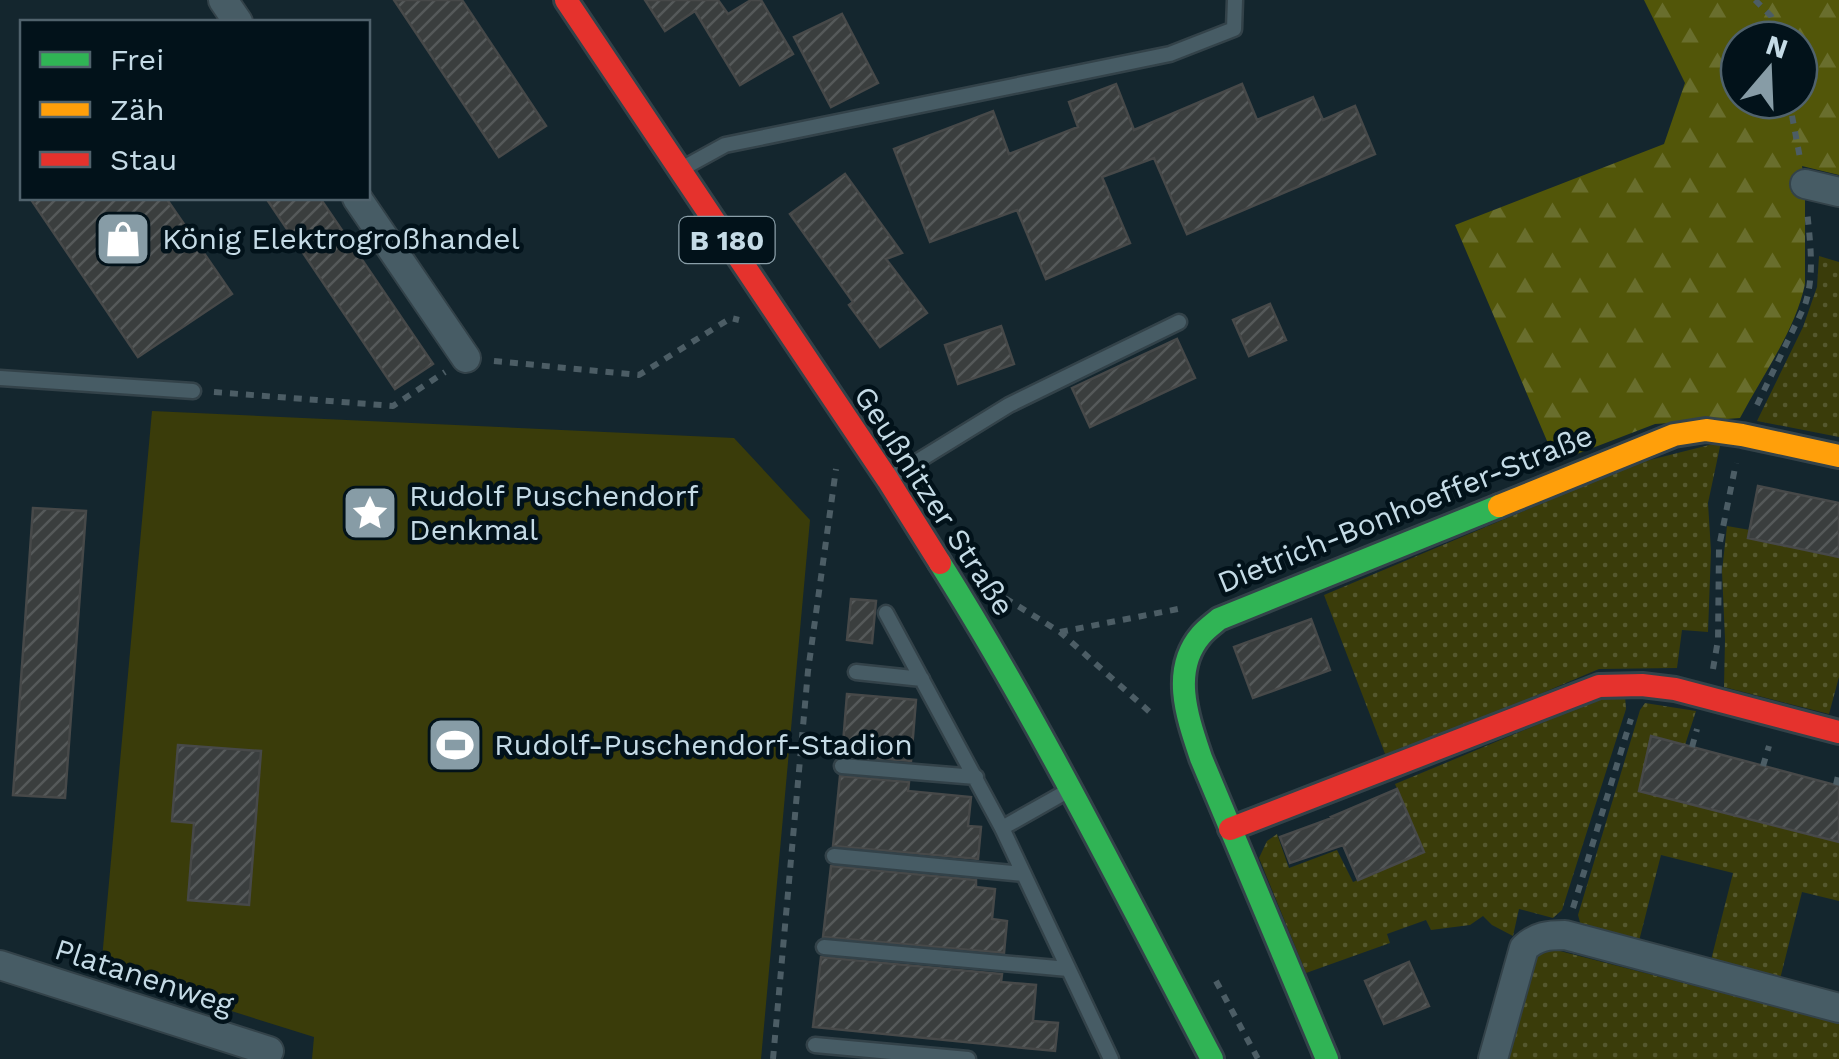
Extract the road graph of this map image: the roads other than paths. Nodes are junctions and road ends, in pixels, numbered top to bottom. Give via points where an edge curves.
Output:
1 (566, 0) edge
2 (1235, 0) edge
3 (680, 170) junction
4 (1805, 184) road end
5 (1839, 192) edge
6 (358, 200) edge
7 (1179, 322) dead end
8 (466, 358) road end
9 (0, 378) edge
10 (192, 391) road end
11 (1839, 456) edge
12 (888, 480) junction
13 (886, 613) dead end
14 (856, 672) dead end
15 (922, 679) junction
16 (1839, 732) edge
17 (842, 766) dead end
18 (976, 777) junction
19 (1069, 790) junction
20 (1002, 828) junction
21 (1230, 829) junction
22 (834, 856) dead end
23 (1024, 874) junction
24 (824, 946) dead end
25 (0, 965) edge
26 (1068, 969) junction
27 (1824, 999) edge
28 (815, 1045) dead end
29 (269, 1051) dead end
30 (968, 1059) edge
31 (1110, 1059) edge
32 (1212, 1059) edge
33 (1327, 1059) edge
34 (1493, 1059) edge

1 - 3 street, Geußnitzer Straße / B 180
2 - 3 lane via 1234,29 1170,54 725,144
3 - 12 street, Geußnitzer Straße / B 180
4 - 5 street
6 - 8 street
7 - 12 lane via 1009,405
9 - 10 lane
11 - 21 street, Dietrich-Bonhoeffer-Straße via 1706,430 1674,435 1219,619 1186,662 1184,707
12 - 19 street, Geußnitzer Straße / B 180 via 964,600
13 - 15 lane
14 - 15 lane
15 - 18 lane
16 - 21 street via 1676,689 1599,686
17 - 18 lane
18 - 20 lane
19 - 20 lane
19 - 32 street, Geußnitzer Straße / B 180
20 - 23 lane
21 - 33 street, Dietrich-Bonhoeffer-Straße
22 - 23 lane
23 - 26 lane
24 - 26 lane
25 - 29 street, Platanenweg
26 - 31 lane
27 - 34 street via 1670,957 1565,935 1534,938 1524,948
28 - 30 lane

